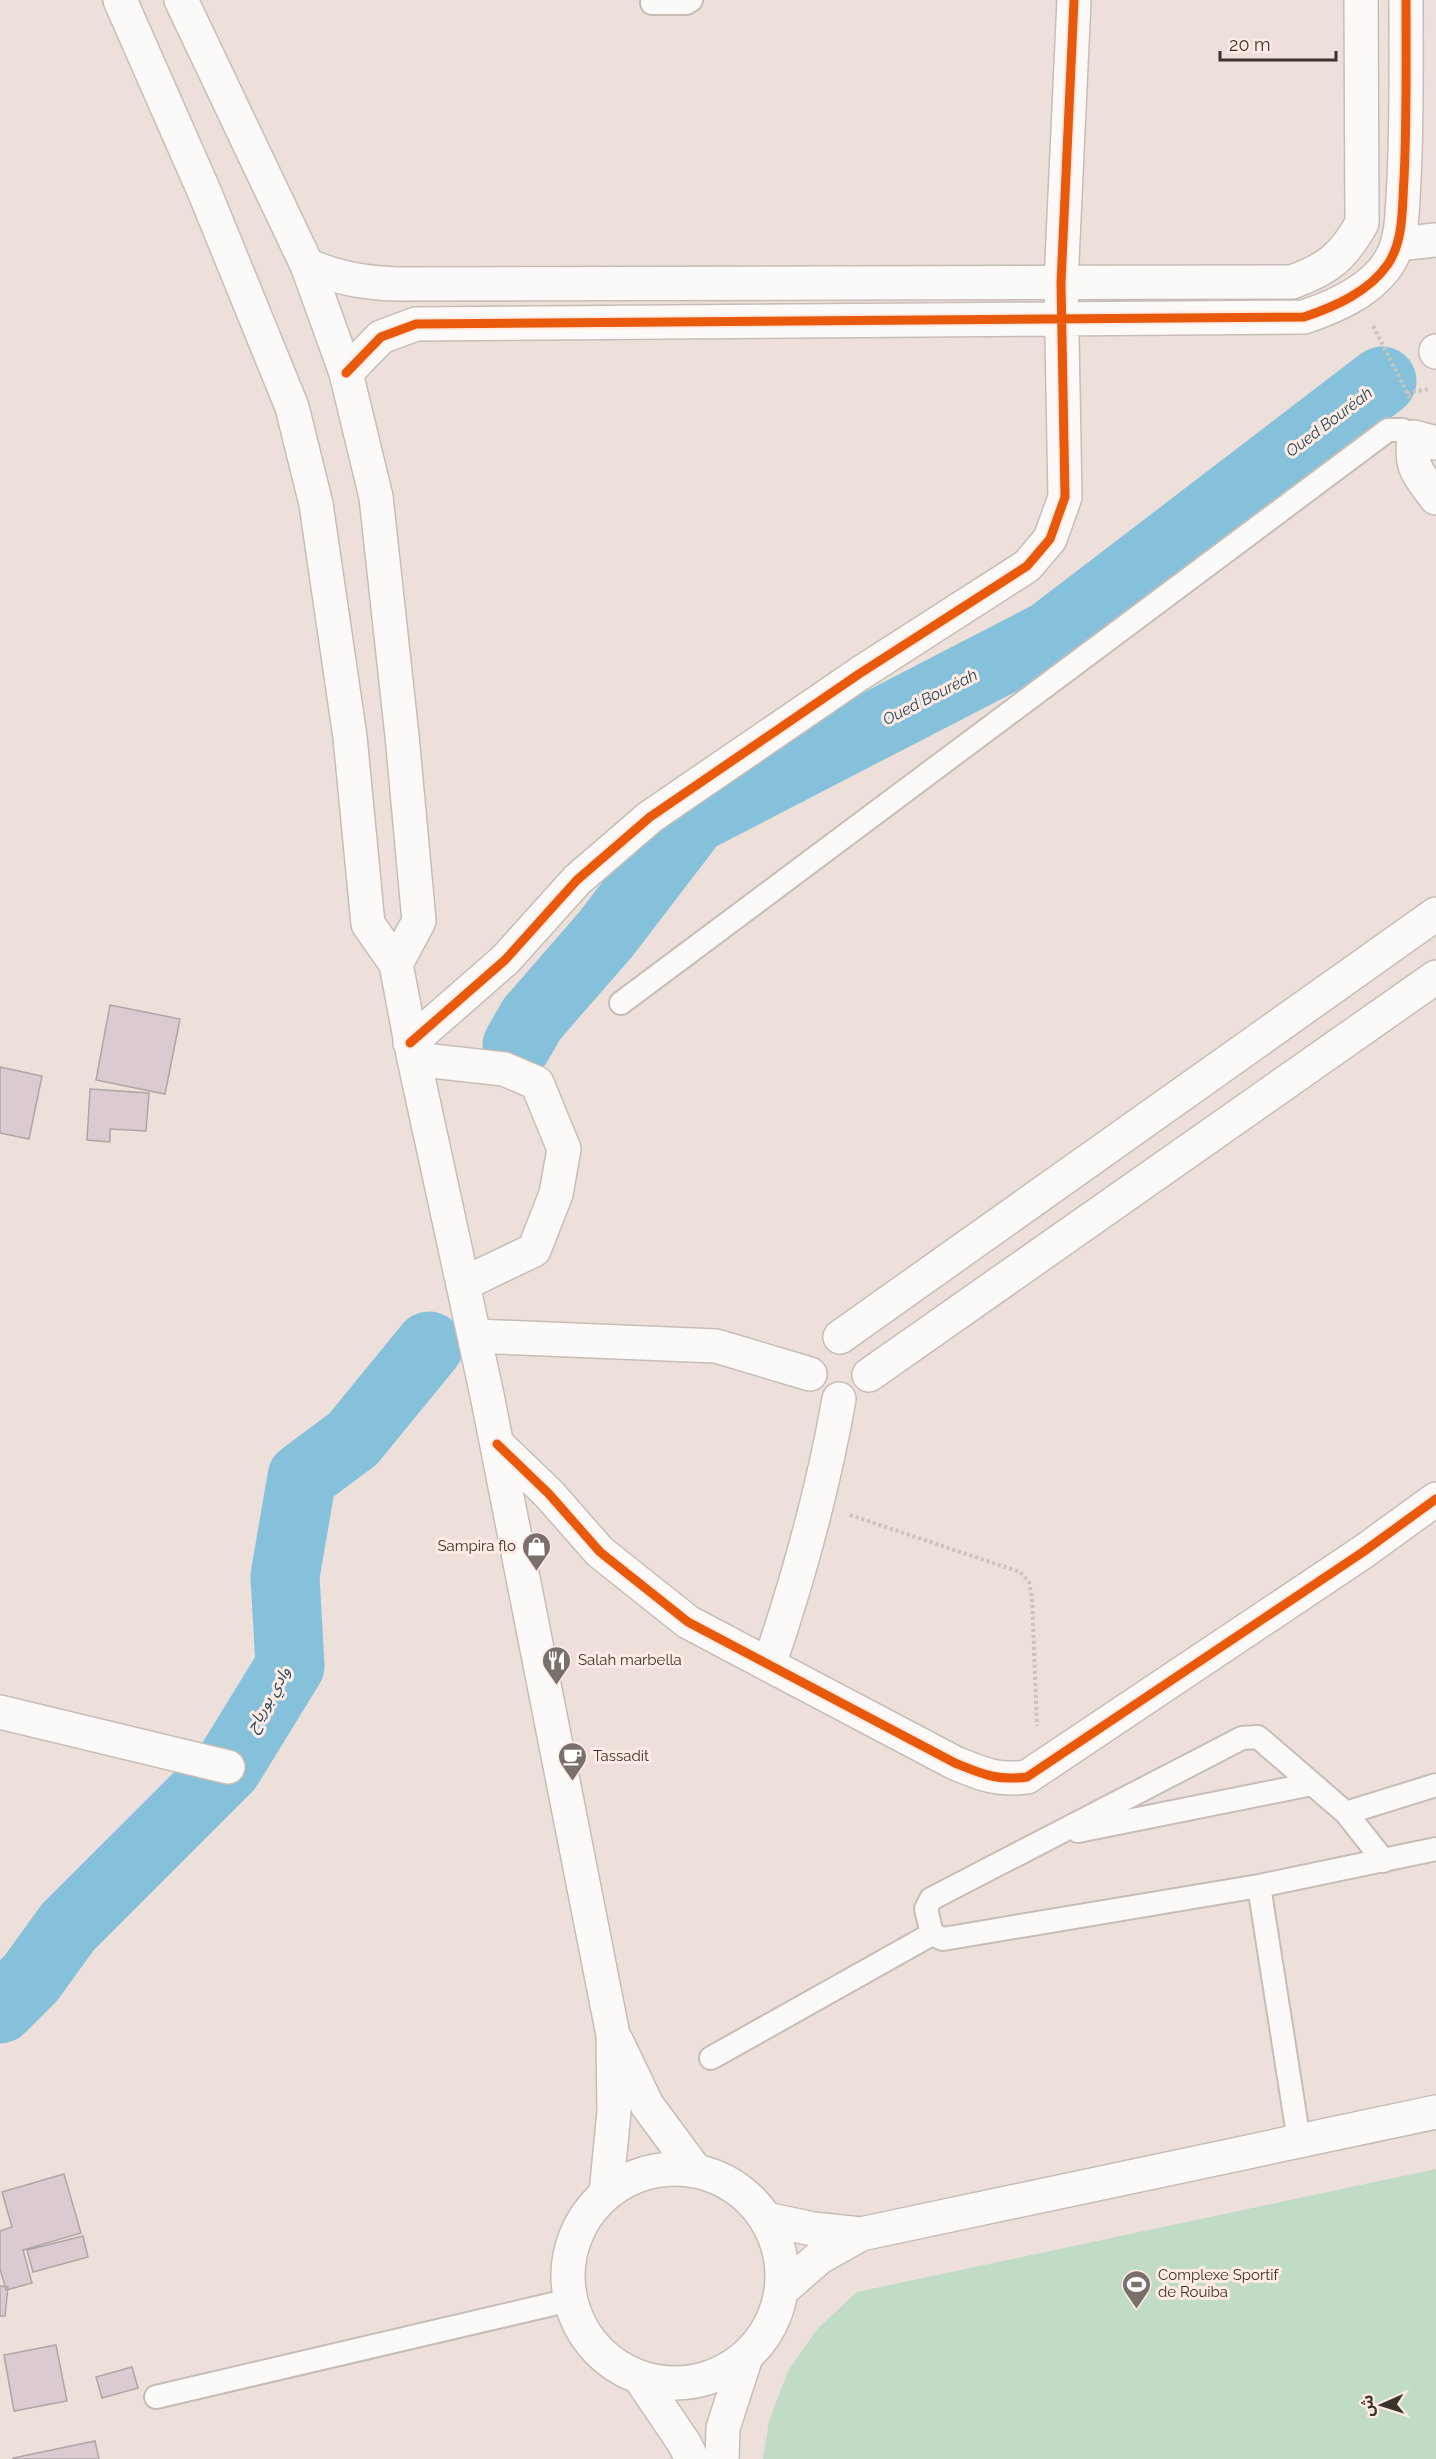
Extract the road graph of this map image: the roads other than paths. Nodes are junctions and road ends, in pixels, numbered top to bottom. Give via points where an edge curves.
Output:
1 (120, 0) edge
2 (181, 0) edge
3 (691, 0) edge
4 (1074, 0) edge
5 (1361, 0) edge
6 (1406, 0) edge
7 (652, 3) dead end
8 (1436, 240) edge
9 (1398, 244) junction
10 (1349, 247) junction
11 (307, 265) junction
12 (1061, 283) junction
13 (1363, 288) junction
14 (1061, 319) junction
15 (346, 373) junction
16 (1428, 441) edge
17 (1436, 498) edge
18 (1436, 914) edge
19 (396, 964) junction
20 (1436, 977) edge
21 (621, 1003) dead end
22 (412, 1051) junction
23 (463, 1284) junction
24 (475, 1336) junction
25 (840, 1337) junction
26 (810, 1374) junction
27 (869, 1375) junction
28 (839, 1399) junction
29 (497, 1444) junction
30 (1436, 1499) edge
31 (770, 1665) junction
32 (0, 1712) edge
33 (228, 1767) dead end
34 (1312, 1784) junction
35 (1436, 1785) edge
36 (1346, 1814) junction
37 (1049, 1837) junction
38 (1436, 1849) edge
39 (1384, 1861) junction
40 (1259, 1886) junction
41 (932, 1934) junction
42 (613, 2035) junction
43 (711, 2058) dead end
44 (1436, 2112) edge
45 (1299, 2141) junction
46 (694, 2170) junction
47 (606, 2193) junction
48 (766, 2218) junction
49 (861, 2234) junction
50 (782, 2290) junction
51 (570, 2300) junction
52 (746, 2357) junction
53 (640, 2378) junction
54 (156, 2397) dead end
55 (692, 2459) edge
56 (722, 2459) edge

1 - 19 street via 209,202 292,407 316,504 350,737 368,924
2 - 11 street
3 - 7 lane
4 - 12 street
5 - 10 street via 1362,223
6 - 9 street via 1406,143
8 - 9 street
9 - 13 street via 1388,265
10 - 12 street via 1319,272 1292,282
10 - 13 street
11 - 12 street via 361,283 397,284
11 - 15 street
12 - 14 street
13 - 14 street via 1331,308 1304,317
14 - 15 street via 416,324 381,337
14 - 22 street via 1065,497 1050,539 1027,566 859,674 650,817 577,880 505,960
15 - 19 street via 376,497 419,921
16 - 17 street via 1412,458
16 - 21 lane via 1404,430 1388,430
18 - 25 street
19 - 22 street
20 - 27 street
22 - 23 street
22 - 23 street via 504,1069 537,1083 564,1149 556,1194 534,1250
23 - 24 street
24 - 26 street via 716,1346
24 - 29 street
25 - 26 street via 816,1348
25 - 27 street via 863,1350 869,1362
26 - 28 street via 816,1387
27 - 28 street via 863,1388
28 - 31 street via 818,1504
29 - 31 street via 549,1494 600,1552 688,1622
29 - 42 street
30 - 31 street via 1027,1777 988,1777
32 - 33 street
34 - 36 lane
34 - 37 lane
34 - 37 lane via 1258,1737 1242,1738
35 - 36 lane
36 - 39 lane
37 - 41 lane via 931,1899 926,1909
38 - 39 lane
39 - 40 lane
40 - 41 lane via 943,1938
40 - 45 lane
41 - 43 lane
42 - 46 street via 647,2105
42 - 47 street via 614,2112
44 - 45 street
45 - 49 street
46 - 47 street via 663,2168 633,2177
46 - 48 street via 723,2179 747,2196
47 - 51 street via 586,2215 573,2241 567,2270
48 - 49 street via 813,2229
48 - 50 street via 780,2253
49 - 50 street via 820,2257
50 - 52 street via 763,2338
51 - 53 street via 579,2325 595,2348 616,2366
51 - 54 lane
52 - 53 street via 723,2373 696,2382 668,2384
52 - 56 street via 723,2428
53 - 55 street

